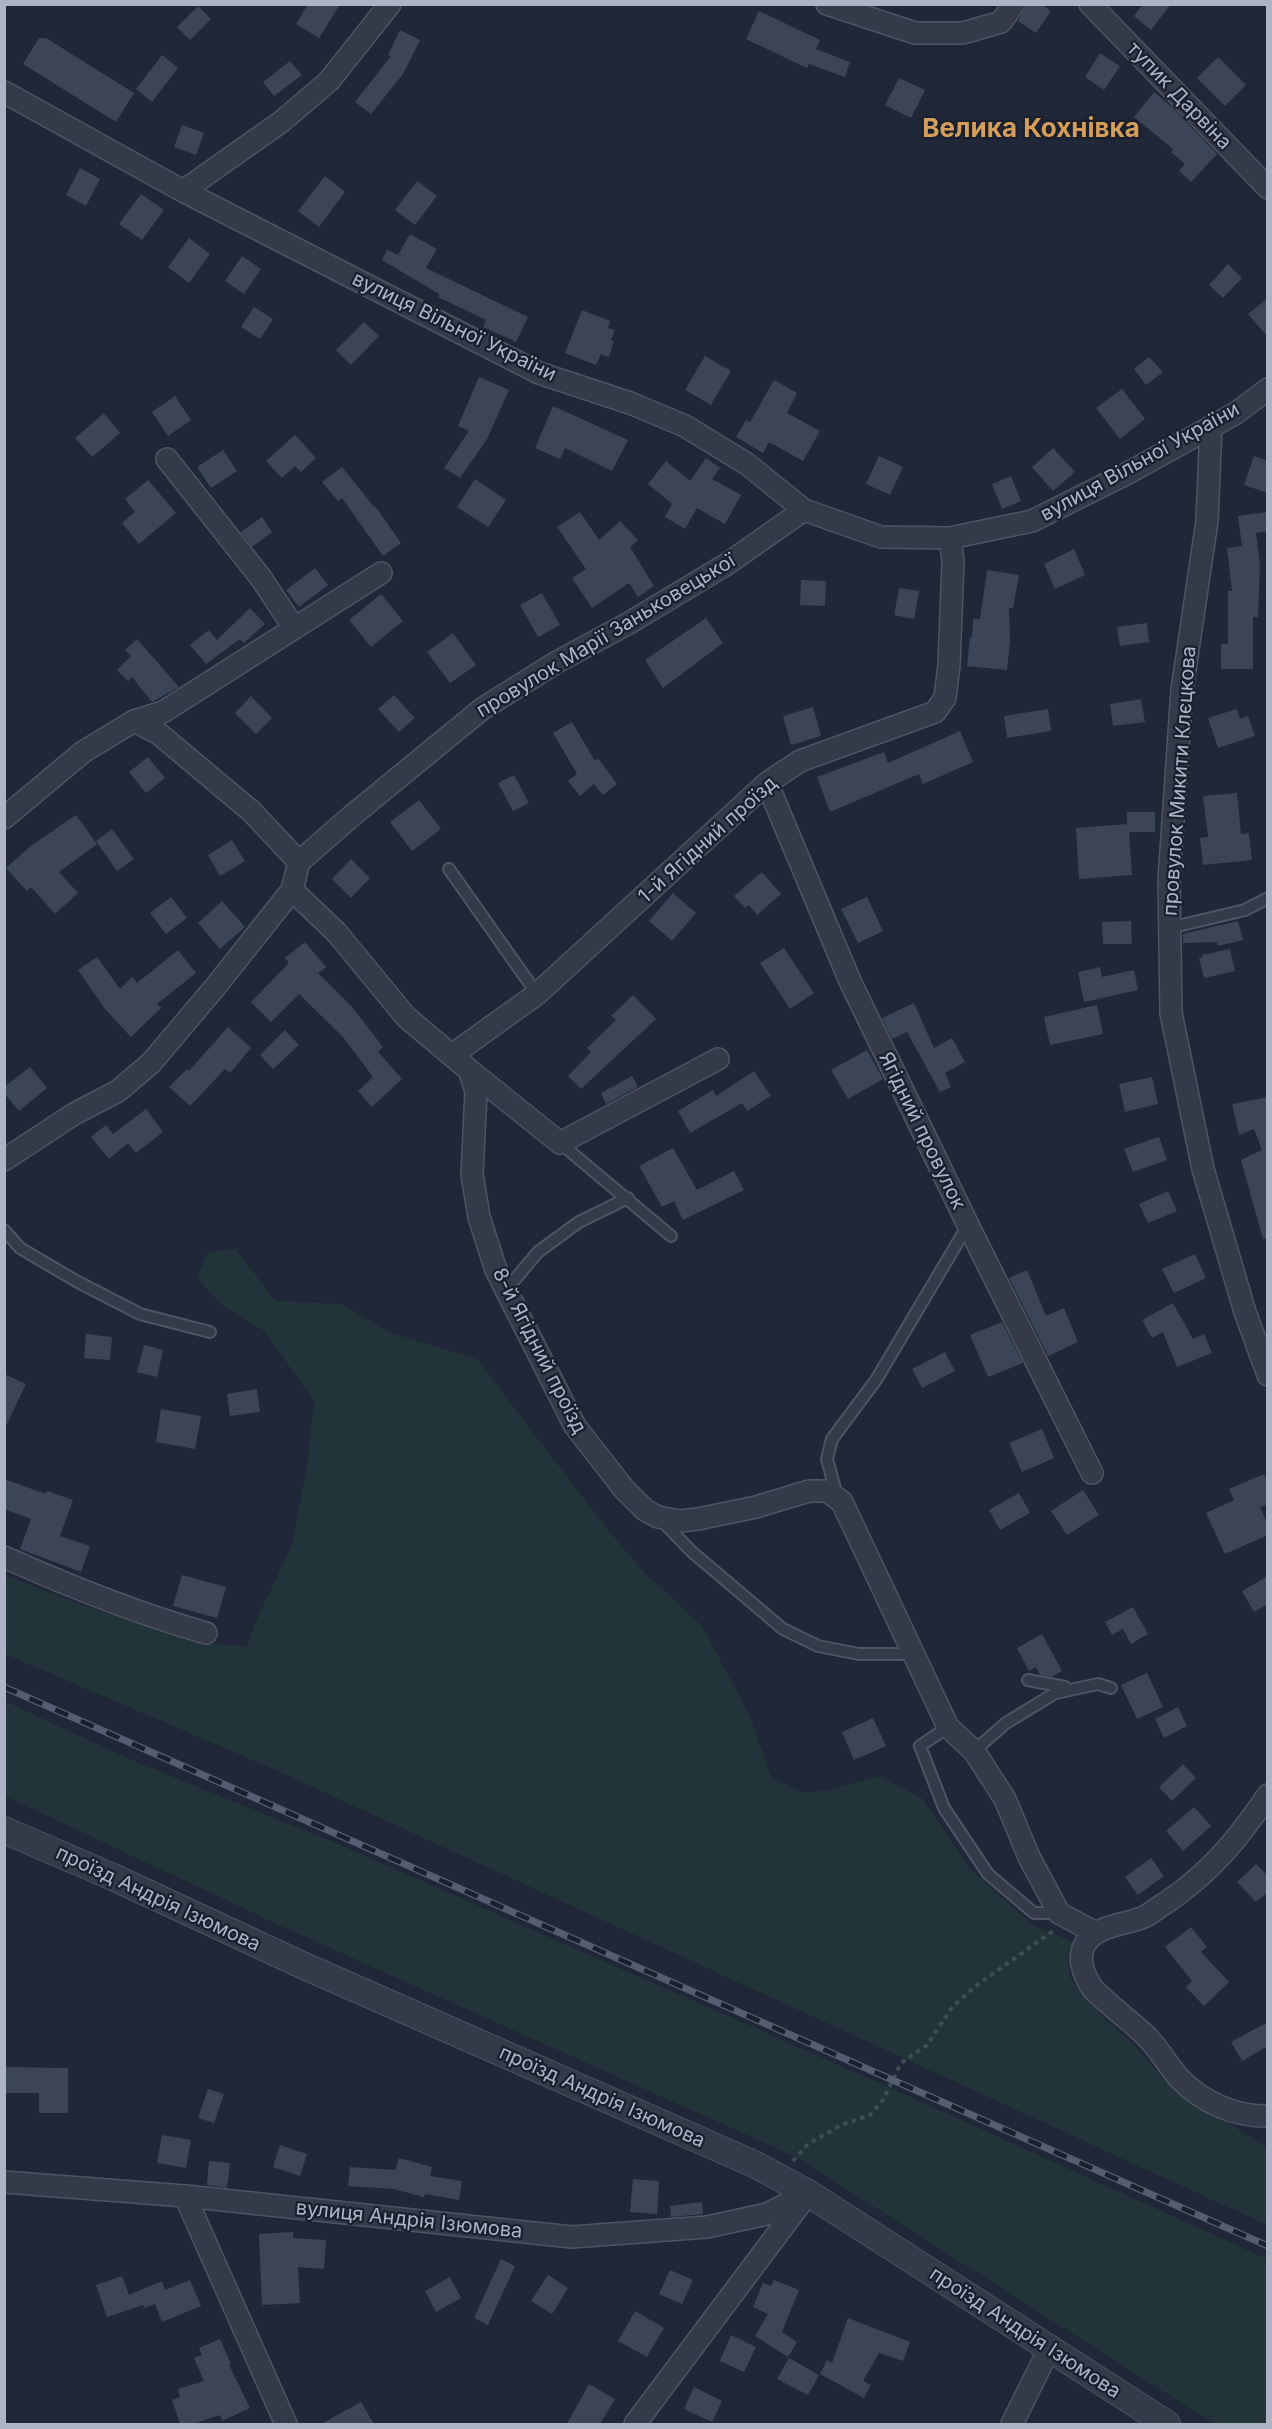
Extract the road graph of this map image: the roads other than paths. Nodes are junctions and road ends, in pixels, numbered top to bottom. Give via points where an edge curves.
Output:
1 (390, 4) edge
2 (827, 4) edge
3 (1014, 4) edge
4 (1090, 4) edge
5 (4, 92) edge
6 (1268, 188) edge
7 (183, 190) junction
8 (1268, 389) edge
9 (1211, 427) junction
10 (167, 459) dead end
11 (804, 510) junction
12 (951, 538) junction
13 (381, 573) dead end
14 (294, 628) junction
15 (134, 721) junction
16 (767, 783) junction
17 (4, 818) edge
18 (299, 862) junction
19 (448, 869) dead end
20 (292, 890) junction
21 (1268, 898) edge
22 (1169, 928) junction
23 (537, 994) junction
24 (452, 1055) junction
25 (718, 1059) dead end
26 (469, 1070) junction
27 (560, 1143) junction
28 (4, 1160) edge
29 (628, 1198) junction
30 (968, 1225) junction
31 (4, 1230) edge
32 (671, 1236) dead end
33 (506, 1290) junction
34 (210, 1332) dead end
35 (1268, 1375) edge
36 (1092, 1473) dead end
37 (837, 1496) junction
38 (658, 1517) junction
39 (4, 1557) edge
40 (206, 1633) dead end
41 (914, 1654) junction
42 (1028, 1680) dead end
43 (1065, 1688) junction
44 (1111, 1688) dead end
45 (948, 1727) junction
46 (974, 1751) junction
47 (1268, 1796) edge
48 (4, 1830) edge
49 (1065, 1916) junction
50 (1096, 1933) junction
51 (1268, 2116) edge
52 (4, 2182) edge
53 (808, 2193) junction
54 (185, 2196) junction
55 (1049, 2349) junction
56 (286, 2424) edge
57 (635, 2424) edge
58 (1012, 2424) edge
59 (1167, 2424) edge

1 - 7 street via 329,81 281,122
2 - 3 street via 915,33 963,33 1000,22
4 - 6 street, тупик Дарвіна
5 - 7 street, вулиця Вільної України
7 - 11 street, вулиця Вільної України via 539,372 685,426 747,464
8 - 9 street, вулиця Вільної України
9 - 12 street, вулиця Вільної України via 1032,521
9 - 22 street, провулок Микити Клєцкова via 1207,521 1182,690 1168,880
10 - 14 street via 261,578
11 - 12 street, вулиця Вільної України via 881,537
11 - 18 street, провулок Марії Заньковецької via 727,564 482,709
12 - 16 street, 1-й Ягідний проїзд via 949,665 945,698 935,712 800,761
13 - 14 street
14 - 15 street via 164,712
15 - 17 street via 82,752
15 - 18 street via 158,733 251,811
16 - 23 street, 1-й Ягідний проїзд
16 - 30 street, Ягідний провулок via 850,981
18 - 20 street
19 - 23 lane
20 - 24 street via 337,933 406,1017
20 - 28 street via 151,1063 118,1091 74,1114
21 - 22 lane via 1245,910
22 - 35 street, провулок Микити Клєцкова via 1170,1013 1203,1169
23 - 24 street, 1-й Ягідний проїзд
24 - 26 street
25 - 27 street
26 - 27 street
26 - 33 street, 8-й Ягідний проїзд via 476,1091 472,1174 478,1217
27 - 29 lane
29 - 32 lane
29 - 33 lane via 579,1222 538,1252
30 - 36 street, Ягідний провулок
30 - 37 lane via 876,1380 832,1439 826,1459
31 - 34 lane via 20,1248 140,1314
33 - 38 street, 8-й Ягідний проїзд via 575,1426 624,1489
37 - 38 street, 8-й Ягідний проїзд via 827,1491 809,1491 698,1520
37 - 41 street
38 - 41 lane via 692,1552 783,1629 818,1646 859,1654
39 - 40 street via 78,1590
41 - 45 street
42 - 43 lane
43 - 44 lane via 1056,1693 1098,1684
43 - 46 lane via 1006,1723
45 - 46 street
45 - 49 lane via 920,1746 944,1808 988,1874 1034,1913
46 - 49 street via 1005,1799 1029,1857
47 - 50 street via 1217,1863 1187,1888 1145,1917
48 - 53 street, проїзд Андрія Ізюмова via 754,2164
49 - 50 street
50 - 51 street via 1088,1939 1082,1954 1085,1978 1093,1989 1145,2035 1180,2080 1197,2093 1244,2115
52 - 54 street, вулиця Андрія Ізюмова
53 - 54 street, вулиця Андрія Ізюмова via 767,2214 707,2227 572,2237
53 - 55 street, проїзд Андрія Ізюмова
53 - 57 street
54 - 56 street
55 - 58 street
55 - 59 street, проїзд Андрія Ізюмова

